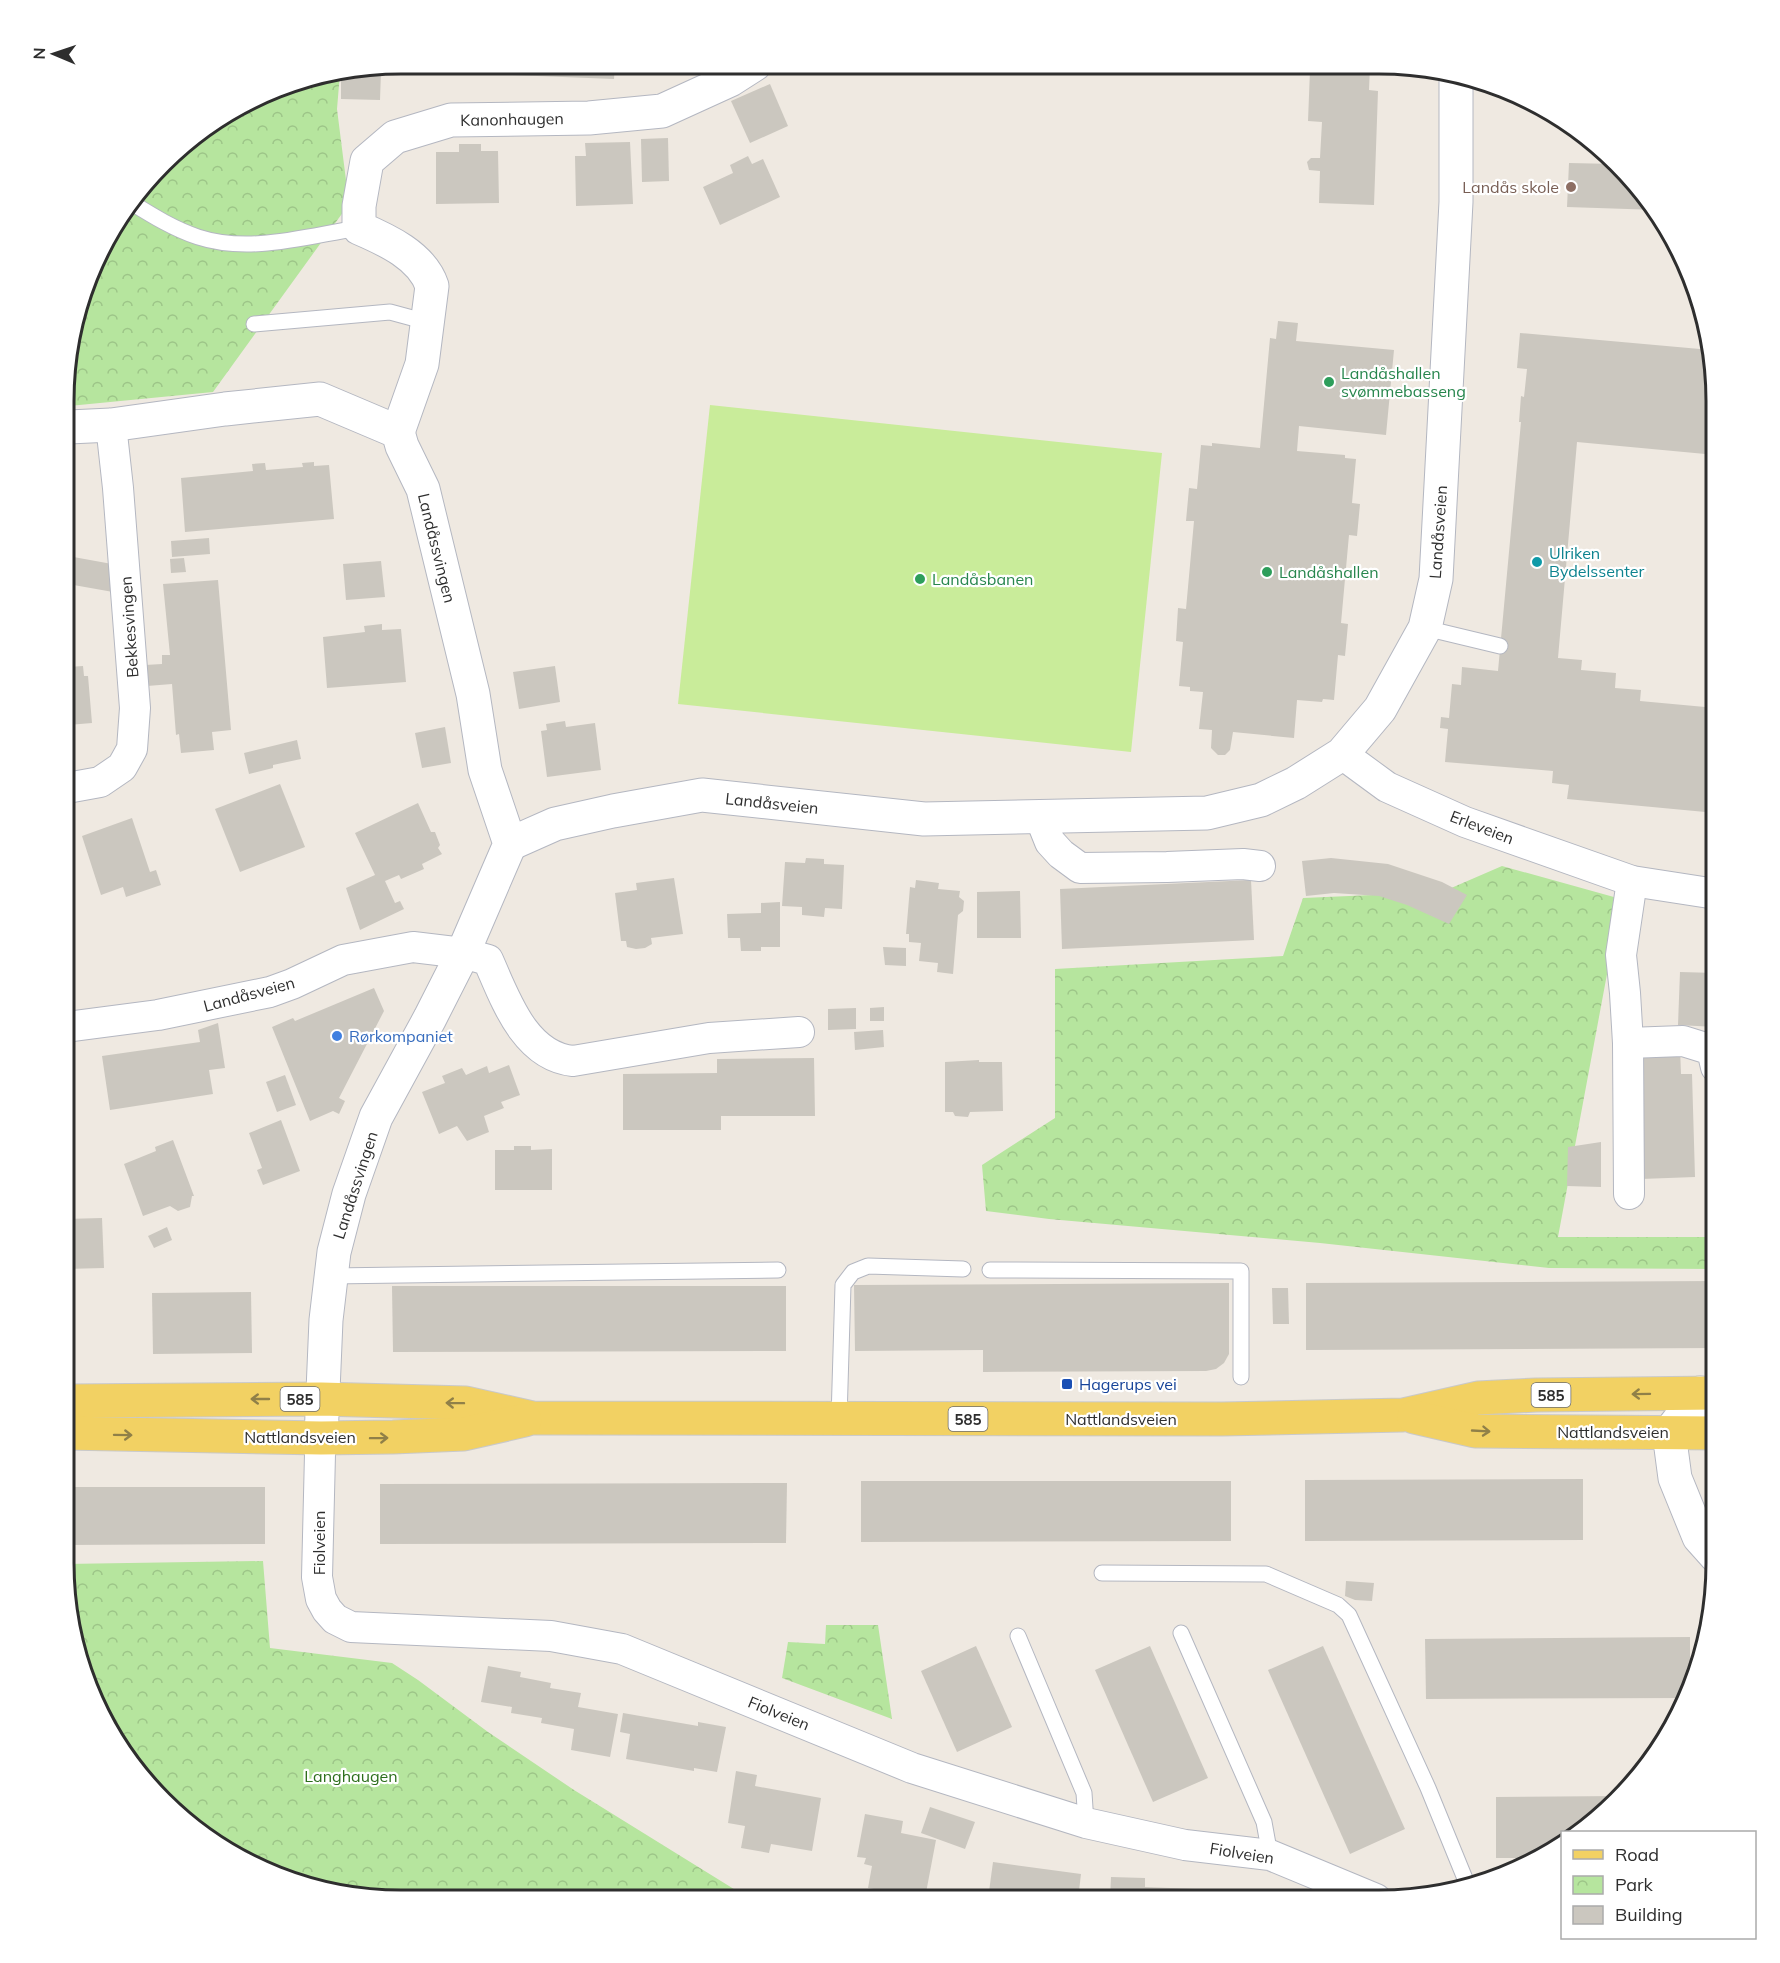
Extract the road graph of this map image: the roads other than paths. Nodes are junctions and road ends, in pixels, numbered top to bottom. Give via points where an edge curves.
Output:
1 (739, 74) edge
2 (1456, 83) edge
3 (138, 206) edge
4 (359, 228) junction
5 (427, 322) junction
6 (254, 324) dead end
7 (111, 425) junction
8 (73, 427) edge
9 (398, 432) junction
10 (1425, 628) junction
11 (1500, 646) dead end
12 (1342, 754) junction
13 (73, 787) edge
14 (1040, 817) junction
15 (510, 844) junction
16 (1260, 866) dead end
17 (1632, 880) junction
18 (1706, 892) edge
19 (463, 952) junction
20 (73, 1026) edge
21 (799, 1032) dead end
22 (1628, 1043) junction
23 (1706, 1048) edge
24 (1629, 1194) dead end
25 (963, 1269) dead end
26 (778, 1270) dead end
27 (990, 1270) dead end
28 (331, 1275) junction
29 (1241, 1377) dead end
30 (321, 1399) junction
31 (73, 1401) edge
32 (1706, 1401) edge
33 (1706, 1405) edge
34 (1403, 1415) junction
35 (533, 1418) junction
36 (839, 1419) junction
37 (73, 1433) edge
38 (1669, 1433) junction
39 (1706, 1433) edge
40 (320, 1446) junction
41 (1706, 1545) edge
42 (1102, 1573) dead end
43 (1181, 1633) dead end
44 (1018, 1636) dead end
45 (1086, 1824) junction
46 (1270, 1855) junction
47 (1465, 1878) edge
48 (1354, 1890) edge

1 - 4 street, Kanonhaugen via 662,111 589,118 452,120 395,137 367,161
2 - 10 street, Landåsveien via 1456,202 1436,579
3 - 4 lane via 199,237 235,244 256,245
4 - 5 street via 394,243 428,274 432,286
5 - 6 lane via 390,312
5 - 9 street via 422,364
7 - 8 street
7 - 9 street via 320,399
7 - 13 street, Bekkesvingen via 135,708 132,749 122,767 100,782
9 - 15 street, Landåssvingen via 423,489 473,694 485,770
10 - 11 lane
10 - 12 street, Landåsveien via 1380,709
12 - 14 street, Landåsveien via 1262,800 1207,813
12 - 17 street, Erleveien via 1387,787 1465,822
14 - 15 street, Landåsveien via 924,819 702,795 555,825
14 - 16 street via 1050,842 1080,868
15 - 19 street, Landåssvingen
17 - 18 street, Erleveien
17 - 22 street via 1621,955
19 - 20 street, Landåsveien via 413,947 343,960 270,992 158,1015
19 - 21 street via 488,960 516,1022 545,1052 561,1060 709,1038
19 - 28 street, Landåssvingen via 376,1117 349,1194
22 - 23 street via 1683,1041
22 - 24 street
25 - 36 lane via 868,1266 853,1272 843,1285
26 - 28 lane
27 - 29 lane via 1241,1271
28 - 30 street, Landåssvingen
30 -> 31 main road, Nattlandsveien / 585
35 -> 30 main road, Nattlandsveien / 585 via 466,1403
30 - 40 street, Landåssvingen
32 -> 34 main road, Nattlandsveien / 585 via 1536,1395 1478,1398
33 - 38 street
34 - 36 main road, Nattlandsveien / 585
34 -> 38 main road, Nattlandsveien / 585 via 1475,1431
35 - 36 main road, Nattlandsveien / 585
40 -> 35 main road, Nattlandsveien / 585 via 464,1434
37 -> 40 main road, Nattlandsveien / 585
38 - 39 main road, Nattlandsveien / 585
38 - 41 street via 1676,1478 1699,1537
40 - 45 street, Fiolveien via 317,1577 321,1599 335,1620 351,1627 551,1636 622,1649 912,1768
42 - 47 lane via 1266,1574 1338,1605 1349,1615
43 - 46 lane via 1264,1822
44 - 45 lane via 1084,1793
45 - 46 street, Fiolveien via 1185,1845
46 - 48 street, Fiolveien

